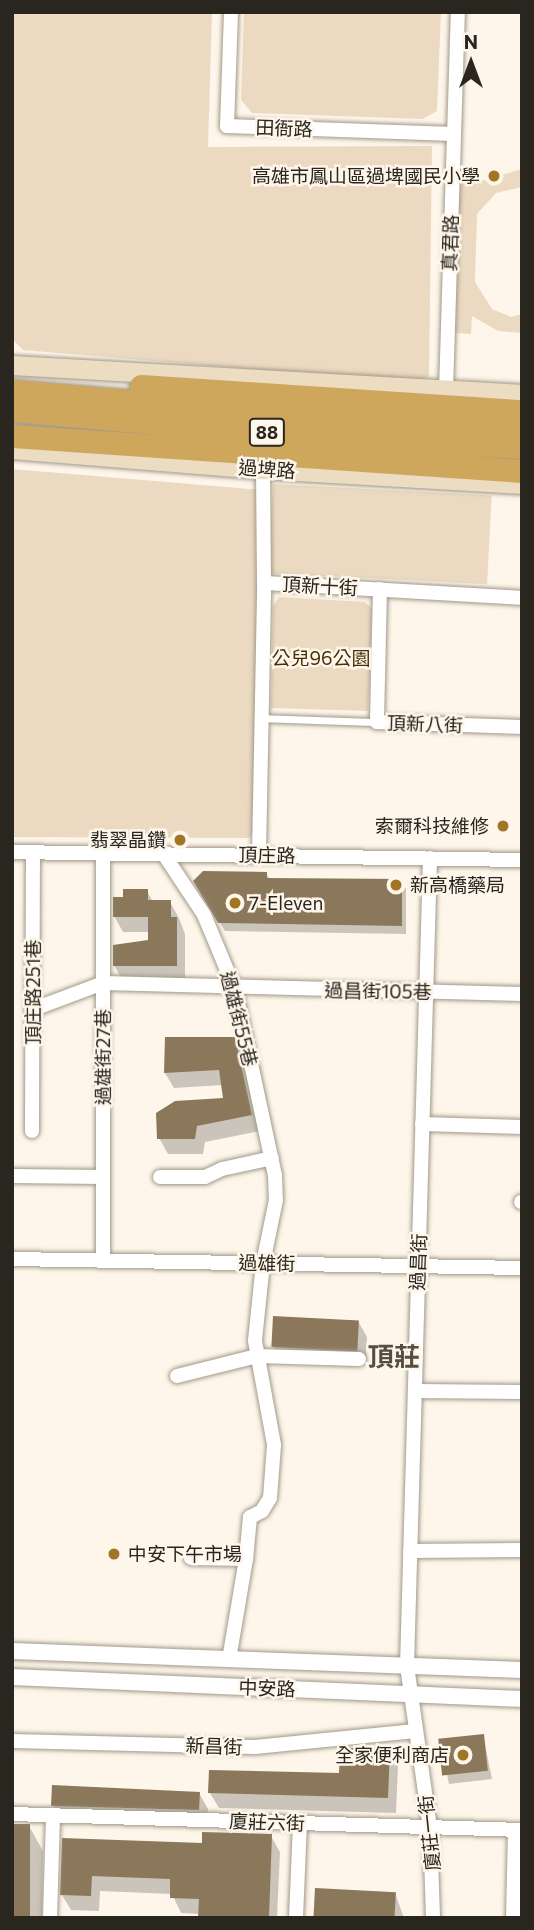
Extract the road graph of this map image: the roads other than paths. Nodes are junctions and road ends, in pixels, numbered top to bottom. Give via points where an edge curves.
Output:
1 (231, 12) edge
2 (458, 12) edge
3 (454, 134) junction
4 (12, 365) edge
5 (12, 376) edge
6 (446, 390) junction
7 (12, 391) edge
8 (522, 394) edge
9 (12, 410) edge
10 (522, 411) edge
11 (522, 428) edge
12 (12, 436) edge
13 (522, 447) edge
14 (12, 449) edge
15 (263, 469) junction
16 (522, 471) edge
17 (522, 484) edge
18 (264, 583) junction
19 (380, 589) junction
20 (522, 598) edge
21 (260, 718) junction
22 (377, 722) junction
23 (522, 727) edge
24 (12, 852) edge
25 (33, 853) junction
26 (103, 853) junction
27 (163, 853) junction
28 (259, 855) junction
29 (430, 858) junction
30 (522, 860) edge
31 (103, 983) junction
32 (235, 989) junction
33 (425, 991) junction
34 (522, 994) edge
35 (34, 1009) junction
36 (422, 1124) junction
37 (522, 1127) edge
38 (32, 1131) dead end
39 (272, 1158) junction
40 (12, 1176) edge
41 (103, 1177) junction
42 (160, 1177) dead end
43 (12, 1259) edge
44 (103, 1260) junction
45 (263, 1263) junction
46 (418, 1265) junction
47 (522, 1268) edge
48 (257, 1356) junction
49 (359, 1359) dead end
50 (177, 1376) dead end
51 (415, 1391) junction
52 (522, 1392) edge
53 (522, 1550) edge
54 (410, 1551) junction
55 (191, 1558) dead end
56 (246, 1559) junction
57 (12, 1651) edge
58 (229, 1659) junction
59 (407, 1666) junction
60 (522, 1670) edge
61 (12, 1678) edge
62 (411, 1694) junction
63 (522, 1699) edge
64 (415, 1731) junction
65 (12, 1741) edge
66 (12, 1814) edge
67 (53, 1815) junction
68 (300, 1822) junction
69 (430, 1827) junction
70 (518, 1830) edge
71 (50, 1918) edge
72 (296, 1918) edge
73 (433, 1918) edge
74 (513, 1918) edge

1 - 3 street, 田衙路 via 228,126
2 - 3 street, 真君路
3 - 6 street, 真君路
4 - 6 main road
5 - 10 highway
6 - 8 main road
7 - 11 highway, 88 via 340,419
9 - 13 highway, 88 via 340,439
12 - 16 highway
14 - 15 main road, 過埤路
15 - 17 main road, 過埤路
15 - 18 street
18 - 19 street, 頂新十街
18 - 21 street, 頂新十街
19 - 20 street, 頂新十街
19 - 22 street, 頂新八街
21 - 22 lane
21 - 28 street, 頂新十街
22 - 23 street, 頂新八街
24 - 25 street, 頂庄路
25 - 26 street, 頂庄路
25 - 35 street, 頂庄路251巷
26 - 27 street, 頂庄路
26 - 31 street, 過雄街27巷
27 - 28 street, 頂庄路
27 - 32 street, 過雄街55巷 via 204,915
28 - 29 street, 頂庄路
29 - 30 street, 頂庄路
29 - 33 street, 過昌街
31 - 32 street, 過昌街105巷
31 - 35 street
31 - 41 street, 過雄街27巷
32 - 33 street, 過昌街105巷
32 - 39 street, 過雄街55巷
33 - 34 street, 過昌街105巷
33 - 36 street, 過昌街
35 - 38 street, 頂庄路251巷
36 - 37 street
36 - 46 street, 過昌街
39 - 42 street via 222,1169 205,1178
39 - 45 street, 過雄街55巷 via 276,1200
40 - 41 street
41 - 44 street, 過雄街27巷
43 - 44 street, 過雄街
44 - 45 street, 過雄街
45 - 46 street, 過雄街
45 - 48 street, 過雄街55巷
46 - 47 street, 過雄街
46 - 51 street, 過昌街
48 - 49 street
48 - 50 street
48 - 56 street, 過雄街55巷 via 274,1445 270,1498 262,1511 250,1517
51 - 52 street
51 - 54 street, 過昌街
53 - 54 street
54 - 59 street, 過昌街
55 - 56 street
56 - 58 street, 過雄街55巷
57 - 58 street, 中安路
58 - 59 street, 中安路
59 - 60 street, 中安路
59 - 62 street, 廈莊一街
61 - 62 street, 中安路
62 - 63 street, 中安路
62 - 64 street, 廈莊一街
64 - 65 street, 新昌街 via 255,1747
64 - 69 street, 廈莊一街
66 - 67 street, 廈莊六街
67 - 68 street, 廈莊六街
67 - 71 street
68 - 69 street, 廈莊六街
68 - 72 street
69 - 70 street, 廈莊六街
69 - 73 street, 廈莊一街
70 - 74 street

